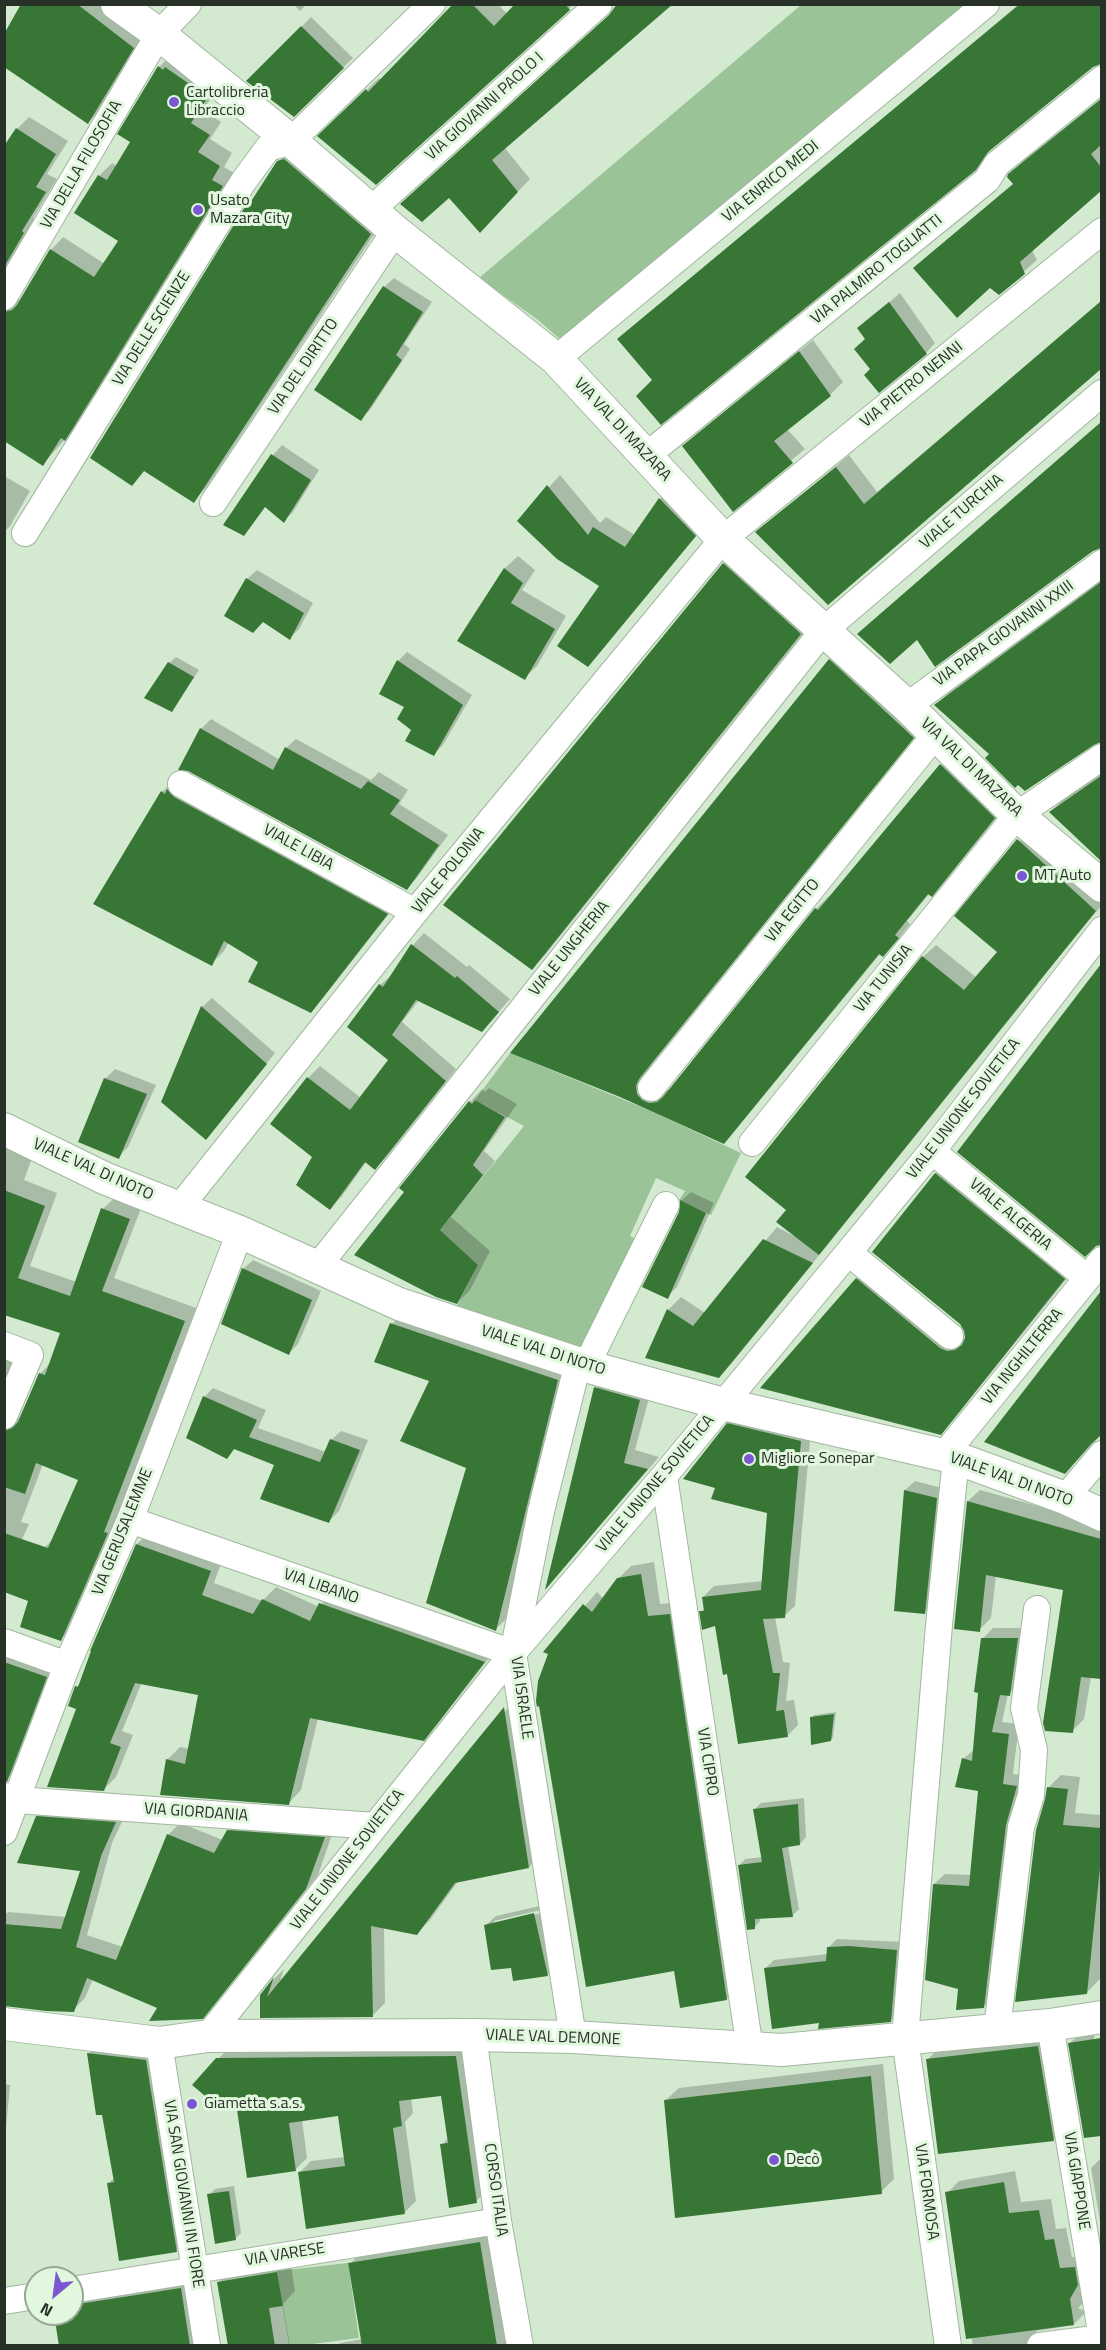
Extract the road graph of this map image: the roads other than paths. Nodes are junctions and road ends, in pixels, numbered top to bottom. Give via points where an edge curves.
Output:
1 (117, 4) edge
2 (188, 4) edge
3 (432, 4) edge
4 (599, 4) edge
5 (986, 4) edge
6 (159, 33) junction
7 (1101, 79) edge
8 (291, 141) junction
9 (371, 210) junction
10 (395, 231) junction
11 (1101, 231) edge
12 (4, 297) edge
13 (556, 359) junction
14 (1101, 393) edge
15 (646, 456) junction
16 (213, 503) dead end
17 (25, 533) dead end
18 (723, 538) junction
19 (1101, 562) edge
20 (823, 631) junction
21 (907, 706) junction
22 (935, 735) junction
23 (1101, 757) edge
24 (181, 784) dead end
25 (1017, 815) junction
26 (1101, 886) edge
27 (415, 912) junction
28 (1101, 930) edge
29 (651, 1088) dead end
30 (4, 1130) edge
31 (752, 1143) dead end
32 (933, 1152) junction
33 (666, 1205) dead end
34 (179, 1208) junction
35 (240, 1232) junction
36 (849, 1252) junction
37 (318, 1266) junction
38 (1094, 1269) edge
39 (950, 1336) dead end
40 (4, 1345) edge
41 (582, 1364) junction
42 (723, 1404) junction
43 (4, 1416) edge
44 (1101, 1454) edge
45 (950, 1456) junction
46 (664, 1476) junction
47 (1065, 1498) junction
48 (1101, 1515) edge
49 (130, 1520) junction
50 (1037, 1609) dead end
51 (4, 1642) edge
52 (513, 1653) junction
53 (67, 1665) junction
54 (11, 1798) edge
55 (375, 1826) junction
56 (4, 1832) edge
57 (1101, 2017) edge
58 (4, 2024) edge
59 (1050, 2025) junction
60 (997, 2029) junction
61 (473, 2035) junction
62 (208, 2036) junction
63 (573, 2037) junction
64 (904, 2038) junction
65 (159, 2043) junction
66 (750, 2049) junction
67 (498, 2221) junction
68 (195, 2270) junction
69 (84, 2288) edge
70 (24, 2298) edge
71 (4, 2301) edge
72 (1101, 2338) edge
73 (207, 2346) edge
74 (520, 2346) edge
75 (948, 2346) edge
76 (1040, 2346) edge

1 - 6 street, VIA VAL DI MAZARA
2 - 6 street, VIA DELLA FILOSOFIA
3 - 8 street
4 - 9 street, VIA GIOVANNI PAOLO I
5 - 13 street, VIA ENRICO MEDI
6 - 8 street, VIA VAL DI MAZARA
6 - 12 street, VIA DELLA FILOSOFIA
7 - 15 street, VIA PALMIRO TOGLIATTI via 997,164 987,180
8 - 9 street, VIA VAL DI MAZARA
8 - 17 street, VIA DELLE SCIENZE via 268,148 243,182
9 - 10 street, VIA VAL DI MAZARA
10 - 13 street, VIA VAL DI MAZARA
10 - 16 street, VIA DEL DIRITTO
11 - 18 street, VIA PIETRO NENNI
13 - 15 street, VIA VAL DI MAZARA
14 - 20 street, VIALE TURCHIA
15 - 18 street, VIA VAL DI MAZARA
18 - 20 street, VIA VAL DI MAZARA
18 - 27 street, VIALE POLONIA
19 - 21 street, VIA PAPA GIOVANNI XXIII
20 - 21 street, VIA VAL DI MAZARA
20 - 37 street, VIALE UNGHERIA
21 - 22 street, VIA VAL DI MAZARA
22 - 25 street, VIA VAL DI MAZARA
22 - 29 street, VIA EGITTO
23 - 25 street, VIA TUNISIA
24 - 27 street, VIALE LIBIA
25 - 26 street, VIA VAL DI MAZARA
25 - 31 street, VIA TUNISIA
27 - 34 street, VIALE POLONIA
28 - 32 street, VIALE UNIONE SOVIETICA
30 - 34 street, VIALE VAL DI NOTO via 104,1178
32 - 36 street, VIALE UNIONE SOVIETICA
32 - 38 street, VIALE ALGERIA
33 - 41 street, VIA ISRAELE
34 - 35 street, VIALE VAL DI NOTO
35 - 37 street, VIALE VAL DI NOTO
35 - 49 street, VIA GERUSALEMME
36 - 39 street
36 - 42 street, VIALE UNIONE SOVIETICA
37 - 41 street, VIALE VAL DI NOTO via 399,1304
38 - 45 street, VIA INGHILTERRA
40 - 43 street via 30,1355
41 - 42 street, VIALE VAL DI NOTO
41 - 52 street, VIA ISRAELE via 542,1511
42 - 45 street, VIALE VAL DI NOTO
42 - 46 street, VIALE UNIONE SOVIETICA
44 - 47 street
45 - 47 street, VIALE VAL DI NOTO
45 - 64 street, VIA FORMOSA
46 - 52 street, VIALE UNIONE SOVIETICA
46 - 66 street, VIA CIPRO
47 - 48 street, VIALE VAL DI NOTO
49 - 52 street, VIA LIBANO
49 - 53 street, VIA GERUSALEMME
50 - 60 street via 1024,1708 1034,1750 1031,1795 1021,1827
51 - 53 street
52 - 55 street, VIALE UNIONE SOVIETICA
52 - 63 street, VIA ISRAELE
53 - 54 street, VIA GERUSALEMME
54 - 55 street, VIA GIORDANIA
54 - 56 street, VIA GERUSALEMME
55 - 62 street, VIALE UNIONE SOVIETICA
57 - 59 street, VIALE VAL DEMONE
58 - 65 street, VIALE VAL DEMONE
59 - 60 street, VIALE VAL DEMONE
59 - 72 street, VIA GIAPPONE
60 - 64 street, VIALE VAL DEMONE
61 - 62 street, VIALE VAL DEMONE
61 - 63 street, VIALE VAL DEMONE
61 - 67 street, CORSO ITALIA
62 - 65 street, VIALE VAL DEMONE
63 - 66 street, VIALE VAL DEMONE
64 - 66 street, VIALE VAL DEMONE via 782,2050
64 - 75 street, VIA FORMOSA
65 - 68 street, VIA SAN GIOVANNI IN FIORE
67 - 68 street, VIA VARESE
67 - 74 street, CORSO ITALIA
68 - 69 street, VIA VARESE
68 - 73 street, VIA SAN GIOVANNI IN FIORE
70 - 71 street
72 - 76 street

